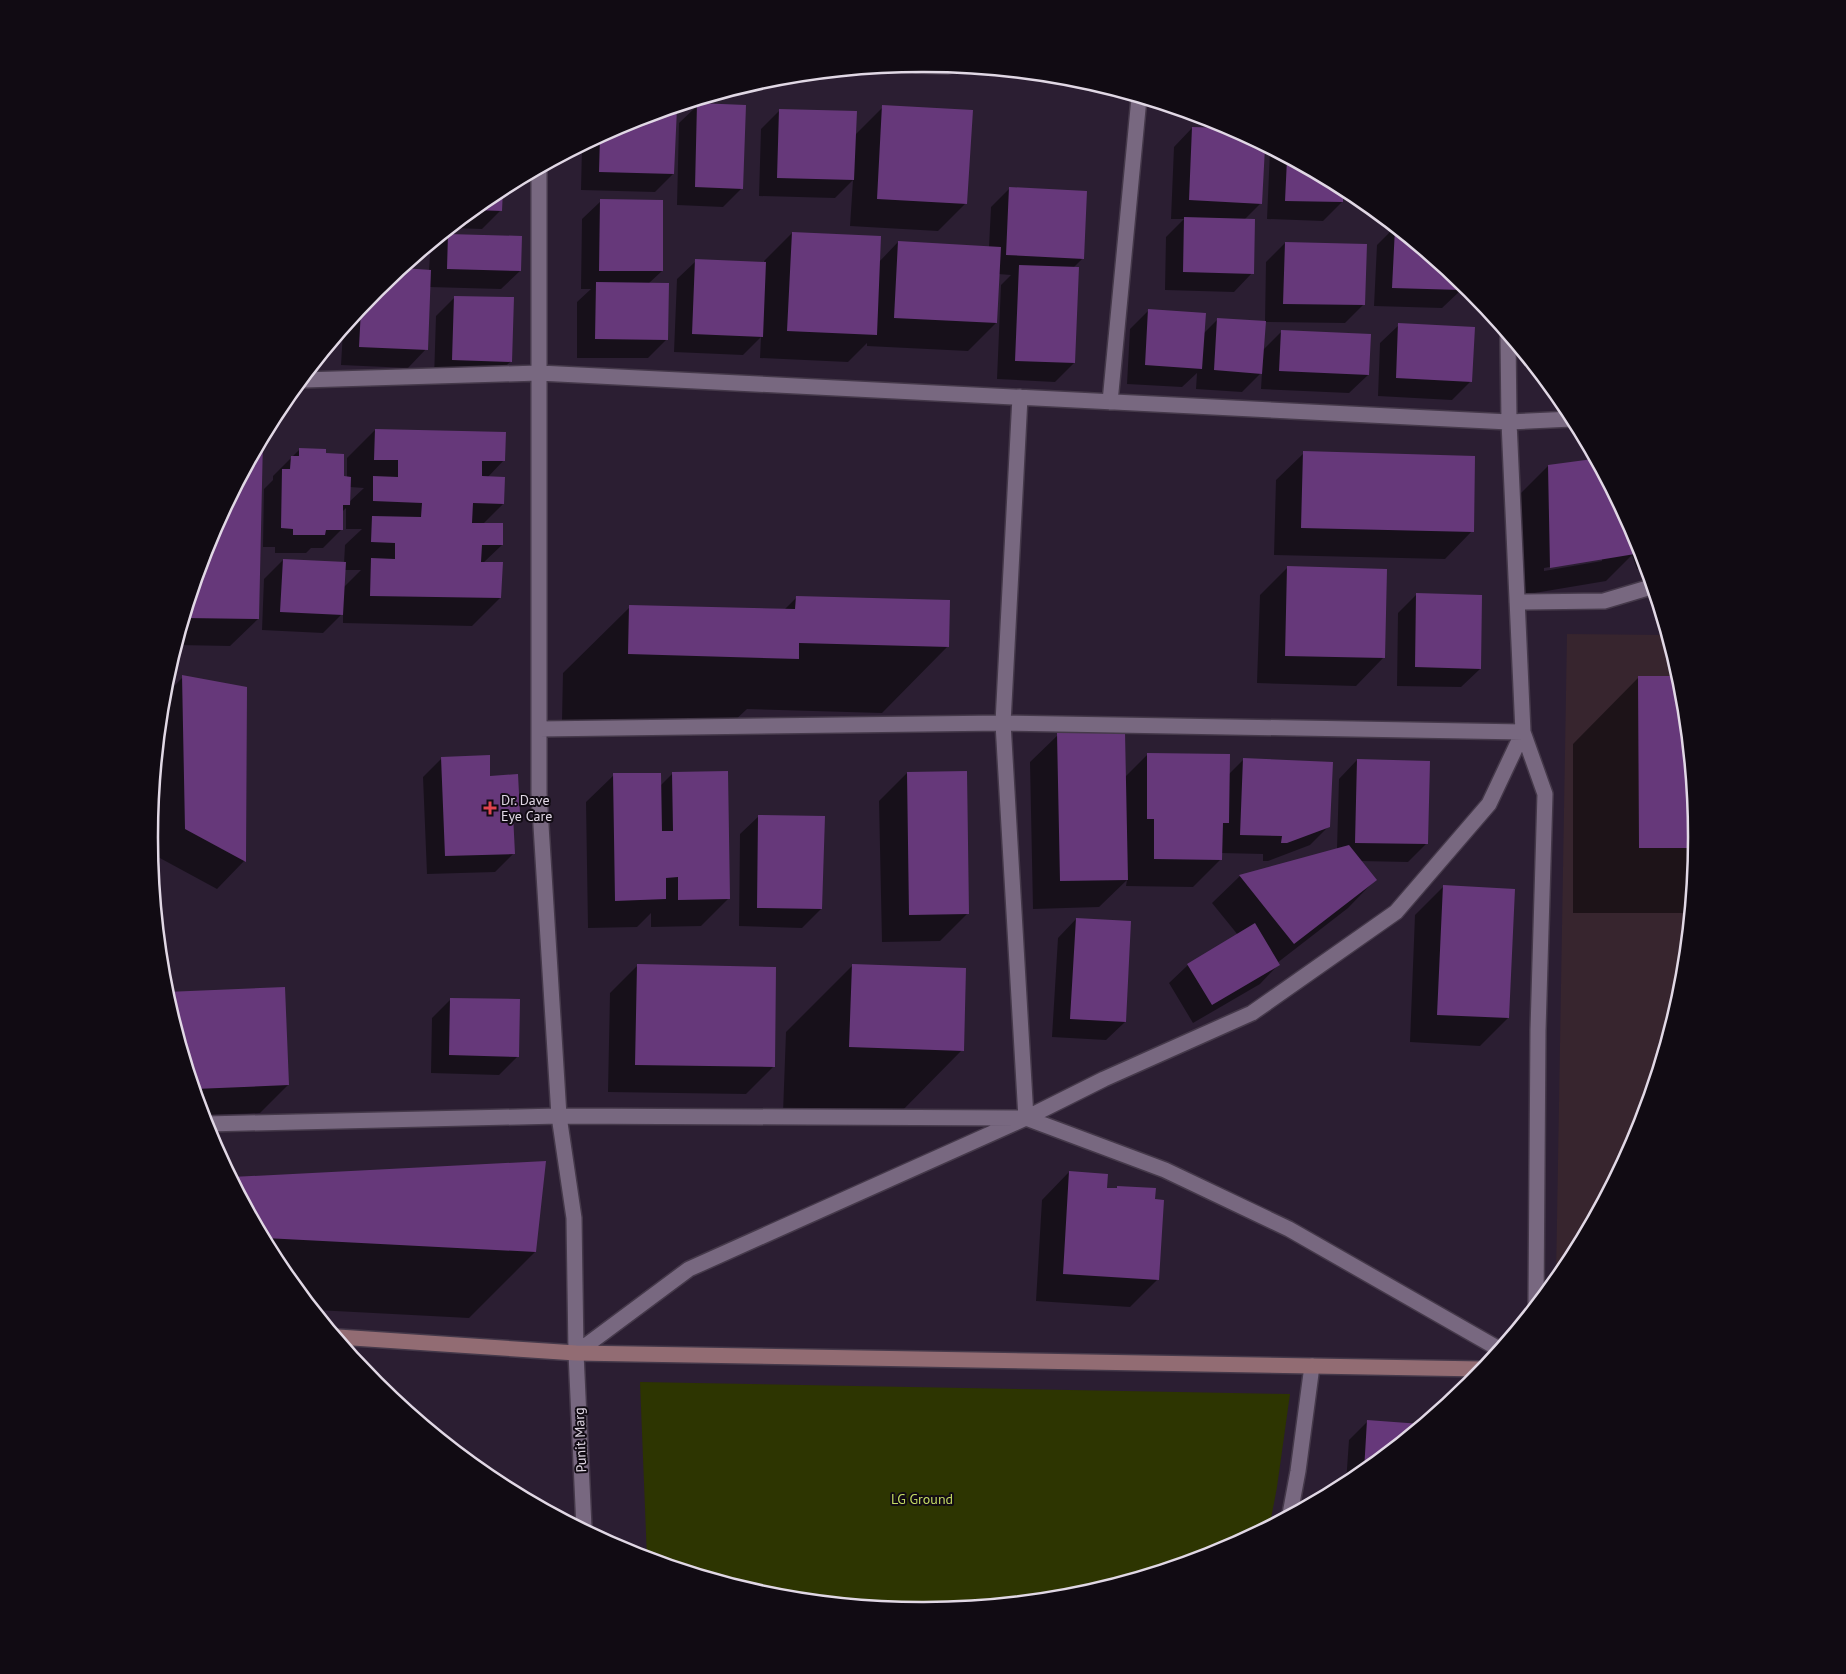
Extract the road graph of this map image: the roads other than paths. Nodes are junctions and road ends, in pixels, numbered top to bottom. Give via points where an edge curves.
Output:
1 (1138, 104) edge
2 (539, 176) edge
3 (1508, 345) edge
4 (539, 373) junction
5 (310, 380) edge
6 (1020, 397) junction
7 (1110, 402) junction
8 (1563, 419) edge
9 (1509, 422) junction
10 (1646, 590) edge
11 (1517, 602) junction
12 (1003, 722) junction
13 (539, 729) junction
14 (1524, 732) junction
15 (559, 1116) junction
16 (1026, 1118) junction
17 (215, 1124) edge
18 (1536, 1294) edge
19 (345, 1337) edge
20 (1493, 1346) edge
21 (576, 1352) junction
22 (1312, 1366) junction
23 (1472, 1369) edge
24 (1291, 1506) edge
25 (584, 1522) edge

1 - 7 street
2 - 4 street, Punit Marg
3 - 9 street
4 - 5 street
4 - 6 street
4 - 13 street, Punit Marg
6 - 7 street
6 - 12 street
7 - 9 street
8 - 9 street
9 - 11 street
10 - 11 street via 1604,601
11 - 14 street
12 - 13 street
12 - 14 street
12 - 16 street
13 - 15 street, Punit Marg via 539,793
14 - 16 street via 1489,804 1396,912 1252,1013 1104,1079
14 - 18 street via 1545,794 1538,1030
15 - 16 street
15 - 17 street
15 - 21 street, Punit Marg via 574,1218
16 - 20 street via 1165,1170 1289,1229
16 - 21 street via 689,1269
19 - 21 street
21 - 22 street
21 - 25 street, Punit Marg
22 - 23 street
22 - 24 street

